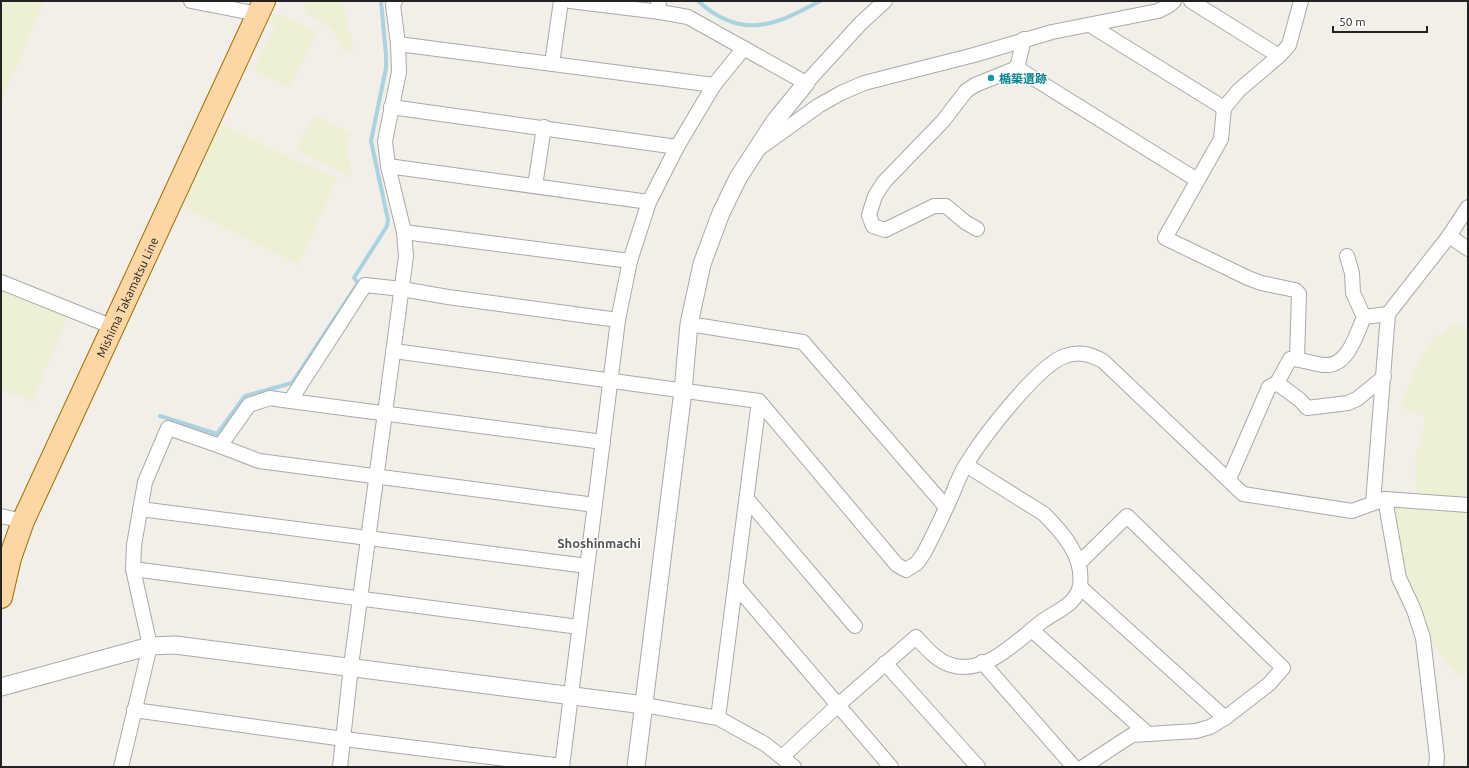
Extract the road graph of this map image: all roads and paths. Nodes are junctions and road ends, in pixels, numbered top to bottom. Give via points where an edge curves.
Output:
1 (191, 1) edge
2 (395, 1) edge
3 (561, 1) edge
4 (570, 1) edge
5 (885, 1) edge
6 (1174, 1) edge
7 (1191, 1) edge
8 (1301, 1) edge
9 (261, 7) edge
10 (659, 7) edge
11 (1090, 24) junction
12 (1024, 39) junction
13 (398, 44) junction
14 (744, 48) junction
15 (1279, 56) junction
16 (552, 64) junction
17 (1017, 68) junction
18 (806, 83) junction
19 (714, 85) junction
20 (391, 107) junction
21 (1224, 108) junction
22 (544, 127) junction
23 (677, 147) junction
24 (753, 152) junction
25 (388, 166) junction
26 (1197, 180) junction
27 (535, 186) junction
28 (649, 202) junction
29 (1468, 208) edge
30 (977, 229) dead end
31 (404, 232) junction
32 (1449, 236) junction
33 (1468, 249) edge
34 (1347, 256) dead end
35 (630, 261) junction
36 (1, 282) edge
37 (402, 289) junction
38 (1388, 314) junction
39 (1364, 316) junction
40 (618, 320) junction
41 (688, 324) junction
42 (113, 327) junction
43 (394, 350) junction
44 (1296, 359) junction
45 (1384, 377) junction
46 (612, 382) junction
47 (1277, 383) junction
48 (683, 391) junction
49 (290, 401) junction
50 (759, 401) junction
51 (385, 414) junction
52 (602, 442) junction
53 (220, 446) junction
54 (966, 465) junction
55 (377, 477) junction
56 (1229, 479) junction
57 (747, 499) junction
58 (1379, 501) junction
59 (595, 504) junction
60 (1468, 505) edge
61 (946, 507) junction
62 (140, 509) junction
63 (1, 516) edge
64 (23, 521) junction
65 (368, 538) junction
66 (1080, 562) junction
67 (587, 566) junction
68 (133, 569) junction
69 (736, 586) junction
70 (1080, 586) junction
71 (1, 597) edge
72 (360, 598) junction
73 (855, 626) dead end
74 (579, 627) junction
75 (1033, 631) junction
76 (150, 646) junction
77 (982, 662) junction
78 (885, 663) junction
79 (351, 666) junction
80 (1, 687) edge
81 (570, 695) junction
82 (644, 705) junction
83 (837, 706) junction
84 (134, 710) junction
85 (718, 718) junction
86 (1225, 718) junction
87 (1148, 734) junction
88 (344, 739) junction
89 (782, 757) junction
90 (562, 766) edge
91 (121, 767) edge
92 (340, 767) edge
93 (636, 767) edge
94 (794, 767) edge
95 (892, 767) edge
96 (978, 767) edge
97 (1074, 767) edge
98 (1083, 767) edge
99 (1436, 767) edge

1 - 9 street
2 - 13 street via 393,4
3 - 16 street
4 - 10 street
5 - 18 street via 861,23
6 - 11 street via 1158,11
7 - 15 street
8 - 15 street via 1289,45
9 - 42 main road, Mishima Takamatsu Line
10 - 14 street via 688,17
11 - 12 street
11 - 21 street
12 - 17 street
12 - 24 street via 974,55 892,75 841,93
13 - 16 street
13 - 20 street via 399,72
14 - 18 street
14 - 19 street
15 - 21 street via 1240,90
16 - 19 street
17 - 26 street
17 - 30 street via 966,91 943,121 884,182 875,196 869,215 873,226 885,230 934,206 946,206
18 - 24 street
19 - 23 street
20 - 22 street
20 - 25 street via 384,141
21 - 26 street via 1221,140
22 - 23 street
22 - 27 street
23 - 28 street
24 - 41 street via 721,213 702,264
25 - 27 street
25 - 31 street
26 - 44 street via 1165,238 1248,278 1295,290 1299,294
27 - 28 street
28 - 35 street
29 - 32 street
31 - 35 street
31 - 37 street via 406,256
32 - 33 street
32 - 38 street
34 - 39 street via 1352,273 1353,293
35 - 40 street
36 - 42 street
37 - 40 street
37 - 43 street
37 - 49 street via 365,286
38 - 39 street
38 - 45 street
39 - 44 street via 1356,337 1341,361 1332,365
40 - 46 street
41 - 48 street
41 - 61 street via 803,342
42 - 64 main road, Mishima Takamatsu Line
43 - 46 street
43 - 51 street
44 - 47 street via 1290,359
45 - 47 street via 1357,399 1348,403 1307,408
45 - 58 street
46 - 48 street
46 - 52 street
47 - 56 street via 1269,387 1264,396
48 - 50 street
48 - 82 street
49 - 51 street
49 - 53 street via 270,398 249,405
50 - 57 street
50 - 61 street via 902,568 906,570 917,563
51 - 52 street
51 - 55 street
52 - 59 street
53 - 55 street via 259,461
53 - 62 street via 168,428 145,482
54 - 56 street via 1032,380 1054,360 1078,353 1090,354 1103,361
54 - 61 street
54 - 66 street via 1044,514 1064,537
55 - 59 street
55 - 65 street
56 - 58 street via 1243,494 1352,511
57 - 69 street
57 - 73 street
58 - 60 street
58 - 99 street via 1399,578 1414,610 1423,638
59 - 67 street
62 - 65 street
62 - 68 street
63 - 64 street
64 - 71 main road, Mishima Takamatsu Line via 10,558
65 - 67 street
65 - 72 street
66 - 70 street
66 - 86 street via 1127,516 1283,668 1269,684
67 - 74 street
68 - 72 street
68 - 76 street
69 - 83 street
69 - 85 street
70 - 75 street via 1066,606
70 - 86 street
72 - 74 street
72 - 79 street
74 - 81 street
75 - 77 street via 1000,655
75 - 87 street
76 - 79 street via 175,645
76 - 80 street
76 - 84 street
77 - 78 street via 969,667 952,666 940,660 916,637
77 - 97 street
78 - 83 street
78 - 96 street
79 - 81 street
79 - 88 street
81 - 82 street
81 - 90 street
82 - 85 street
82 - 93 street
83 - 89 street
83 - 95 street
84 - 88 street
84 - 91 street
85 - 89 street via 749,734
86 - 87 street via 1210,727 1196,731
87 - 98 street via 1132,735
88 - 90 street
88 - 92 street
89 - 94 street

